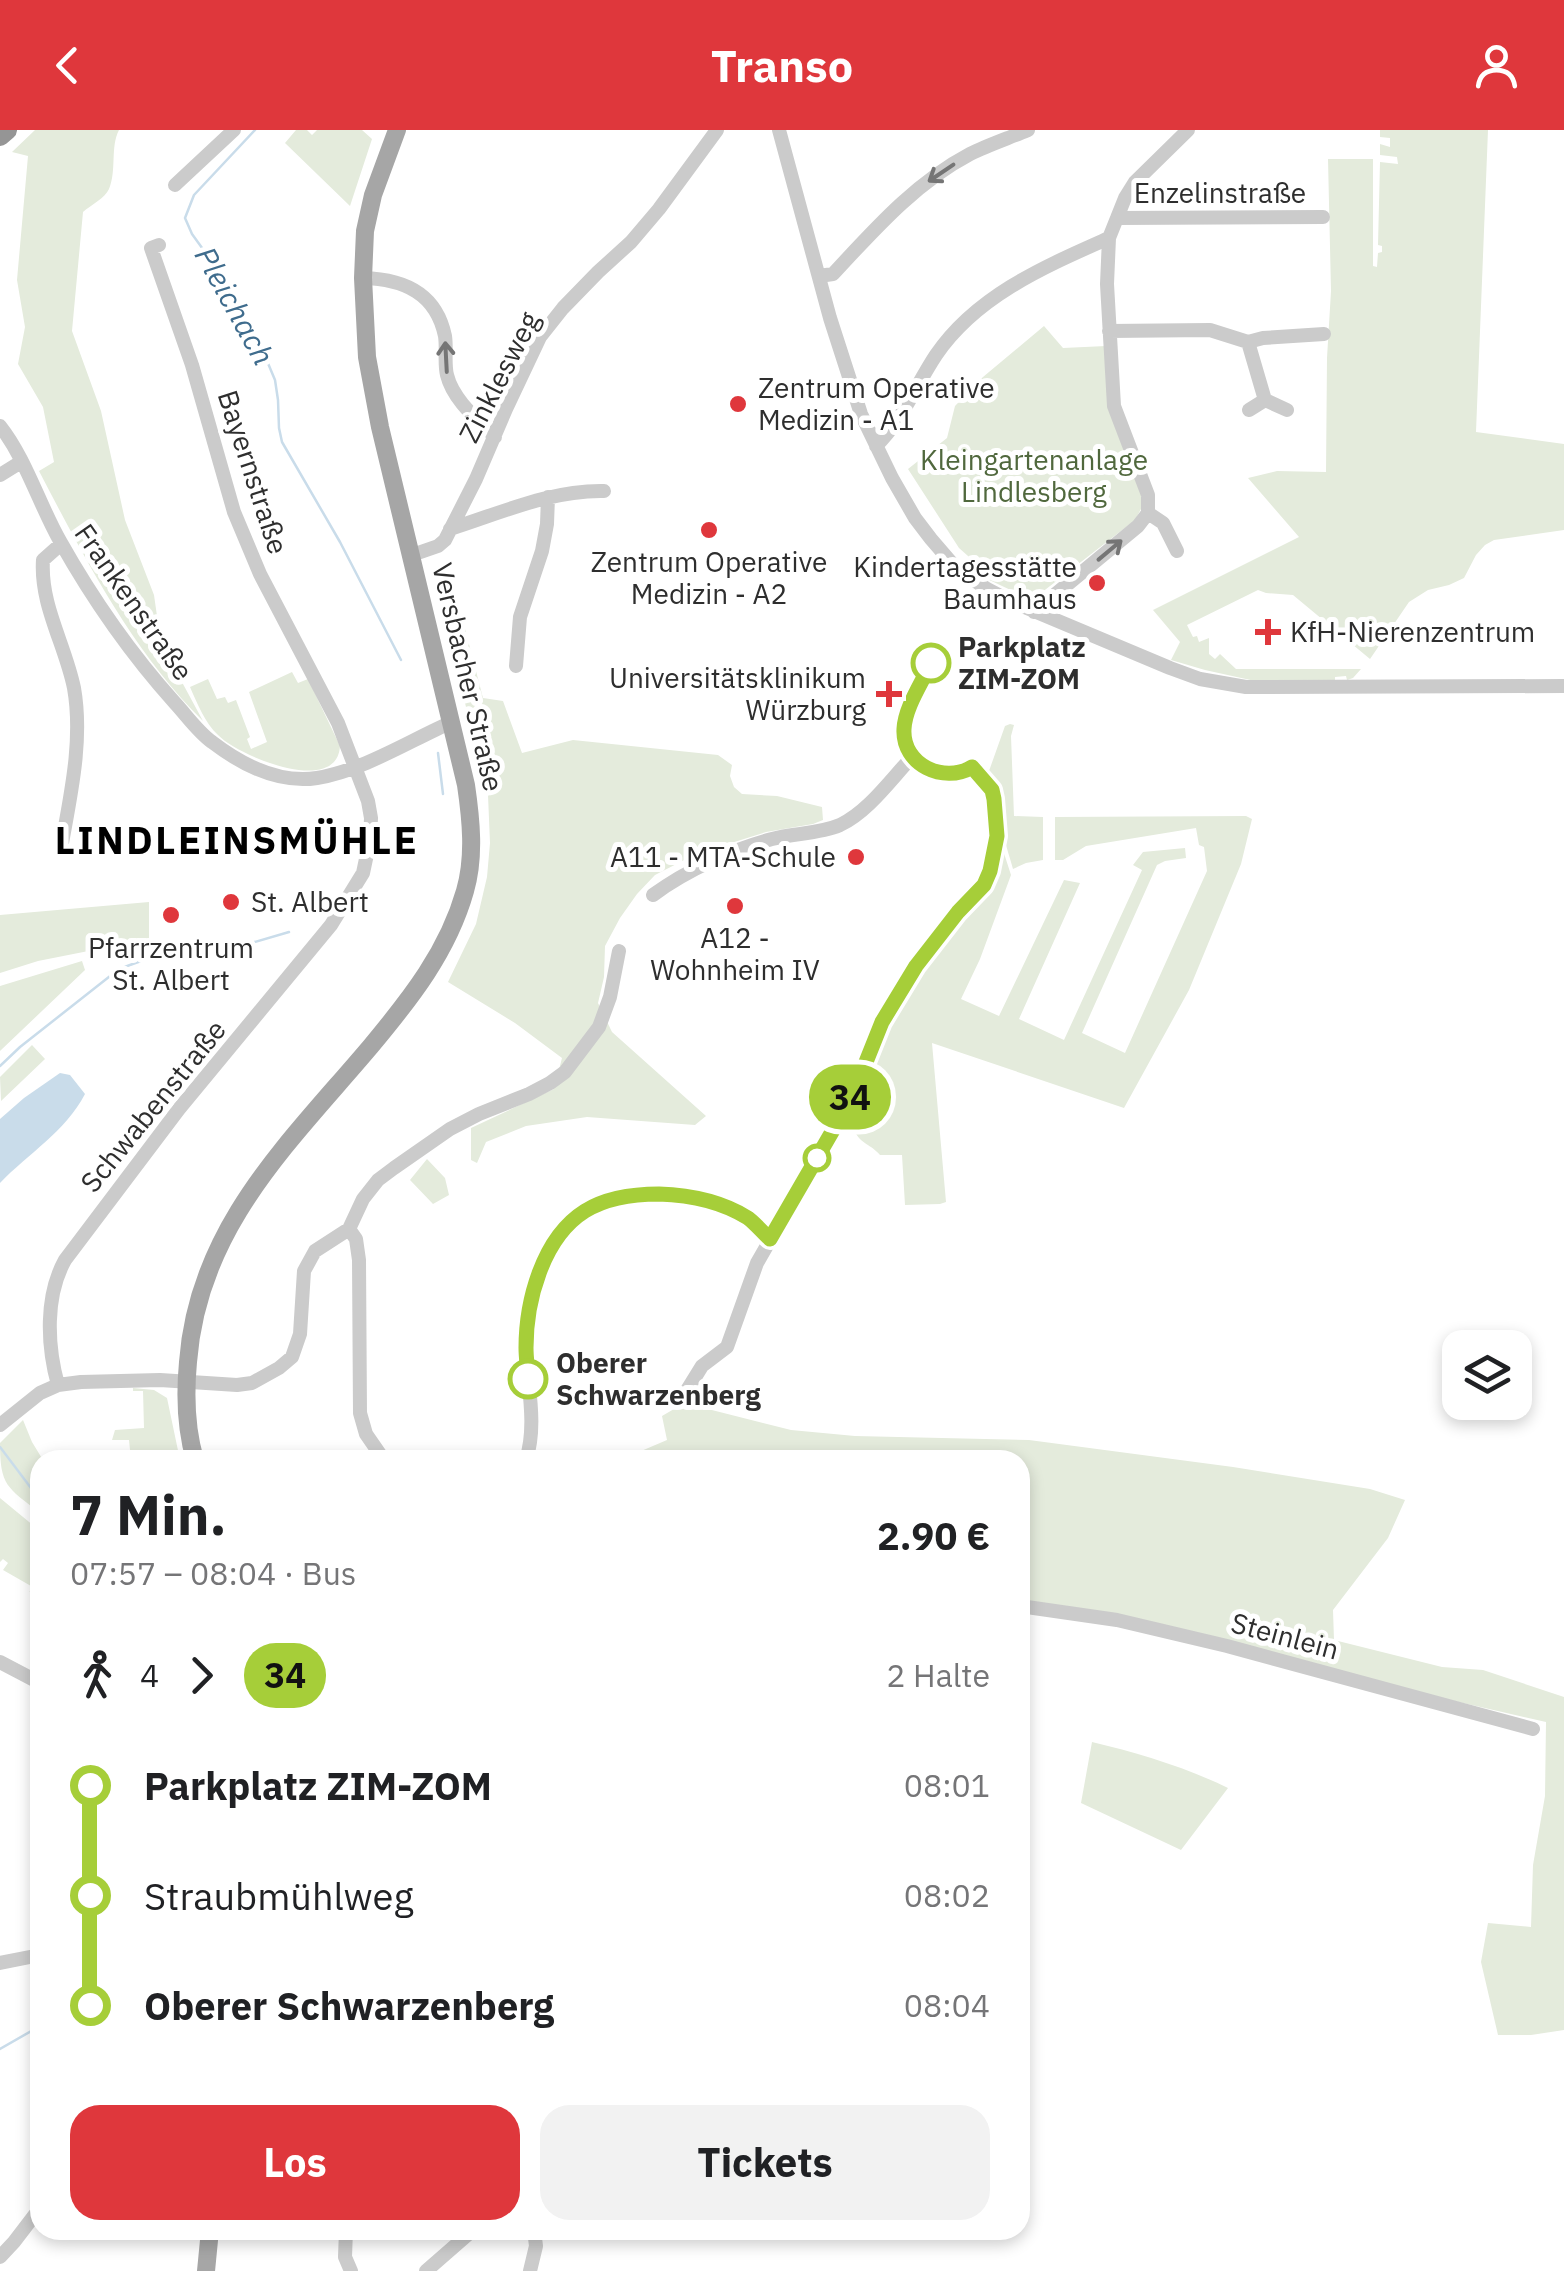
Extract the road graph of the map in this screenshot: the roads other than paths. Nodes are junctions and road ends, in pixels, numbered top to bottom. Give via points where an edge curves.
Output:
1 (6, 130) edge
2 (234, 130) edge
3 (397, 130) edge
4 (716, 130) edge
5 (779, 130) edge
6 (1028, 130) edge
7 (1188, 130) edge
8 (0, 136) edge
9 (176, 185) dead end
10 (1323, 217) dead end
11 (1118, 218) junction
12 (1109, 238) junction
13 (159, 245) dead end
14 (819, 276) junction
15 (364, 278) junction
16 (1109, 331) junction
17 (1324, 334) dead end
18 (1248, 342) junction
19 (1265, 400) junction
20 (1249, 410) dead end
21 (1287, 410) dead end
22 (0, 426) edge
23 (495, 437) junction
24 (876, 446) junction
25 (21, 462) junction
26 (0, 475) edge
27 (604, 491) dead end
28 (548, 497) junction
29 (1148, 513) junction
30 (450, 529) junction
31 (61, 544) junction
32 (1177, 551) dead end
33 (412, 555) junction
34 (1034, 612) junction
35 (516, 666) dead end
36 (1564, 686) edge
37 (452, 722) junction
38 (913, 756) dead end
39 (354, 766) junction
40 (995, 840) dead end
41 (62, 843) dead end
42 (653, 895) dead end
43 (619, 951) dead end
44 (349, 1230) junction
45 (770, 1239) junction
46 (186, 1381) junction
47 (58, 1385) junction
48 (681, 1400) dead end
49 (3, 1423) edge
50 (194, 1450) edge
51 (377, 1450) edge
52 (528, 1450) edge
53 (1030, 1607) edge
54 (0, 1662) edge
55 (30, 1677) edge
56 (1534, 1729) dead end
57 (30, 1958) edge
58 (0, 1962) edge
59 (30, 2221) edge
60 (209, 2240) edge
61 (346, 2240) edge
62 (450, 2240) edge
63 (462, 2240) edge
64 (535, 2240) edge
65 (451, 2250) junction
66 (0, 2256) edge
67 (206, 2271) edge
68 (351, 2271) edge
69 (426, 2271) edge
70 (530, 2271) edge

1 - 8 highway
2 - 9 street
3 - 15 main road, Versbacher Straße via 369,209
4 - 23 street, Zinklesweg via 640,231 540,337
5 - 14 street
6 -> 14 street via 969,155 914,192 833,274
7 - 11 street via 1135,182
10 - 11 street, Enzelinstraße
11 - 12 street
12 - 16 street
12 - 24 street via 1036,271 968,318 938,351
13 - 39 street, Bayernstraße via 151,248 234,512
14 - 24 street via 846,374
23 -> 15 street via 447,377 446,338 423,297 400,282
15 - 33 main road, Versbacher Straße via 372,387
16 - 18 street via 1210,330
16 - 29 street via 1114,406 1148,495
17 - 18 street
18 - 19 street
19 - 20 street
19 - 21 street
22 - 25 street, Frankenstraße
23 - 30 street, Zinklesweg
24 - 34 street via 915,518 956,568
25 - 26 street
25 - 31 street, Frankenstraße
27 - 28 street
28 - 30 street
28 - 35 street via 542,551 520,616
29 - 32 street via 1163,522
34 -> 29 street
30 - 33 street, Zinklesweg via 438,546
31 - 39 street, Frankenstraße via 123,639 208,740 271,775 317,778
31 - 41 street via 43,568 74,688 77,745
33 - 37 main road, Versbacher Straße
34 - 36 street via 1200,679 1246,687
37 - 39 street, Frankenstraße
37 - 46 main road, Versbacher Straße via 470,816 467,886 458,912 439,956 407,1002 285,1147 228,1227 198,1299
38 - 42 street via 842,824 768,840
39 - 47 street, Schwabenstraße via 370,818 363,873 331,925 179,1108 65,1260 53,1286 50,1325
40 - 45 street via 984,885 916,966 882,1022 858,1082
43 - 44 street via 599,1027 565,1072 450,1129 378,1180
44 - 46 street via 315,1250 304,1271 292,1356 252,1383
44 - 51 street via 359,1260 360,1414
45 - 48 street via 727,1346 702,1366
45 - 52 street via 748,1218 701,1198 640,1194 583,1212 542,1263 528,1313
46 - 47 street
46 - 50 main road, Versbacher Straße
47 - 49 street
53 - 56 street, Steinlein via 1227,1646
54 - 55 street
57 - 58 street
59 - 66 street
60 - 67 main road
61 - 68 street
62 - 65 street
63 - 65 street
64 - 70 street
65 - 69 street

